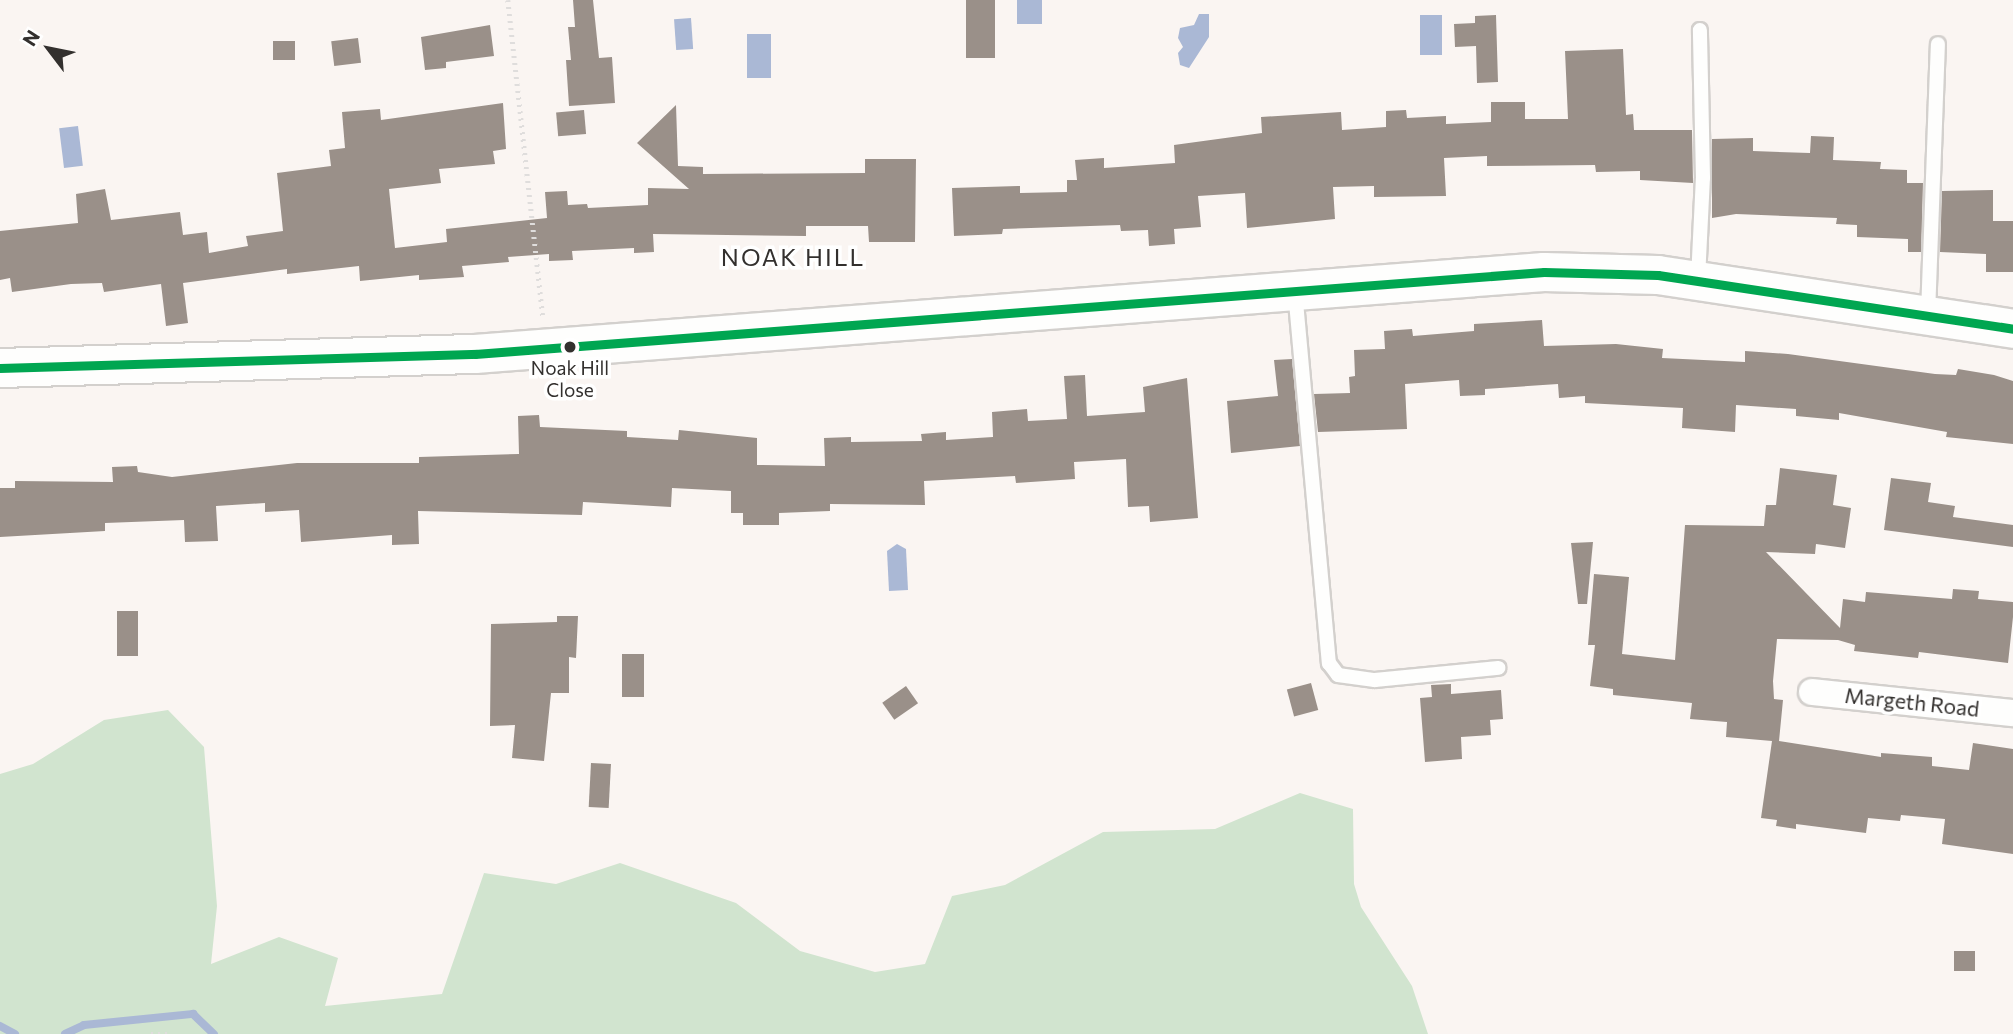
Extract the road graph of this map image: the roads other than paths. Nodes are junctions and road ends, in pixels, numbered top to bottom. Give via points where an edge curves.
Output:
1 (1700, 30) dead end
2 (1938, 44) dead end
3 (1698, 281) junction
4 (1295, 289) junction
5 (1928, 314) junction
6 (2013, 329) edge
7 (0, 368) edge
8 (1497, 668) dead end
9 (1812, 692) dead end
10 (2013, 713) edge

1 - 3 lane via 1703,178
2 - 5 lane
3 - 4 main road via 1658,275 1544,272
3 - 5 main road
4 - 7 main road via 475,354
4 - 8 lane via 1329,663 1338,675 1375,680
5 - 6 main road
9 - 10 street, Margeth Road

